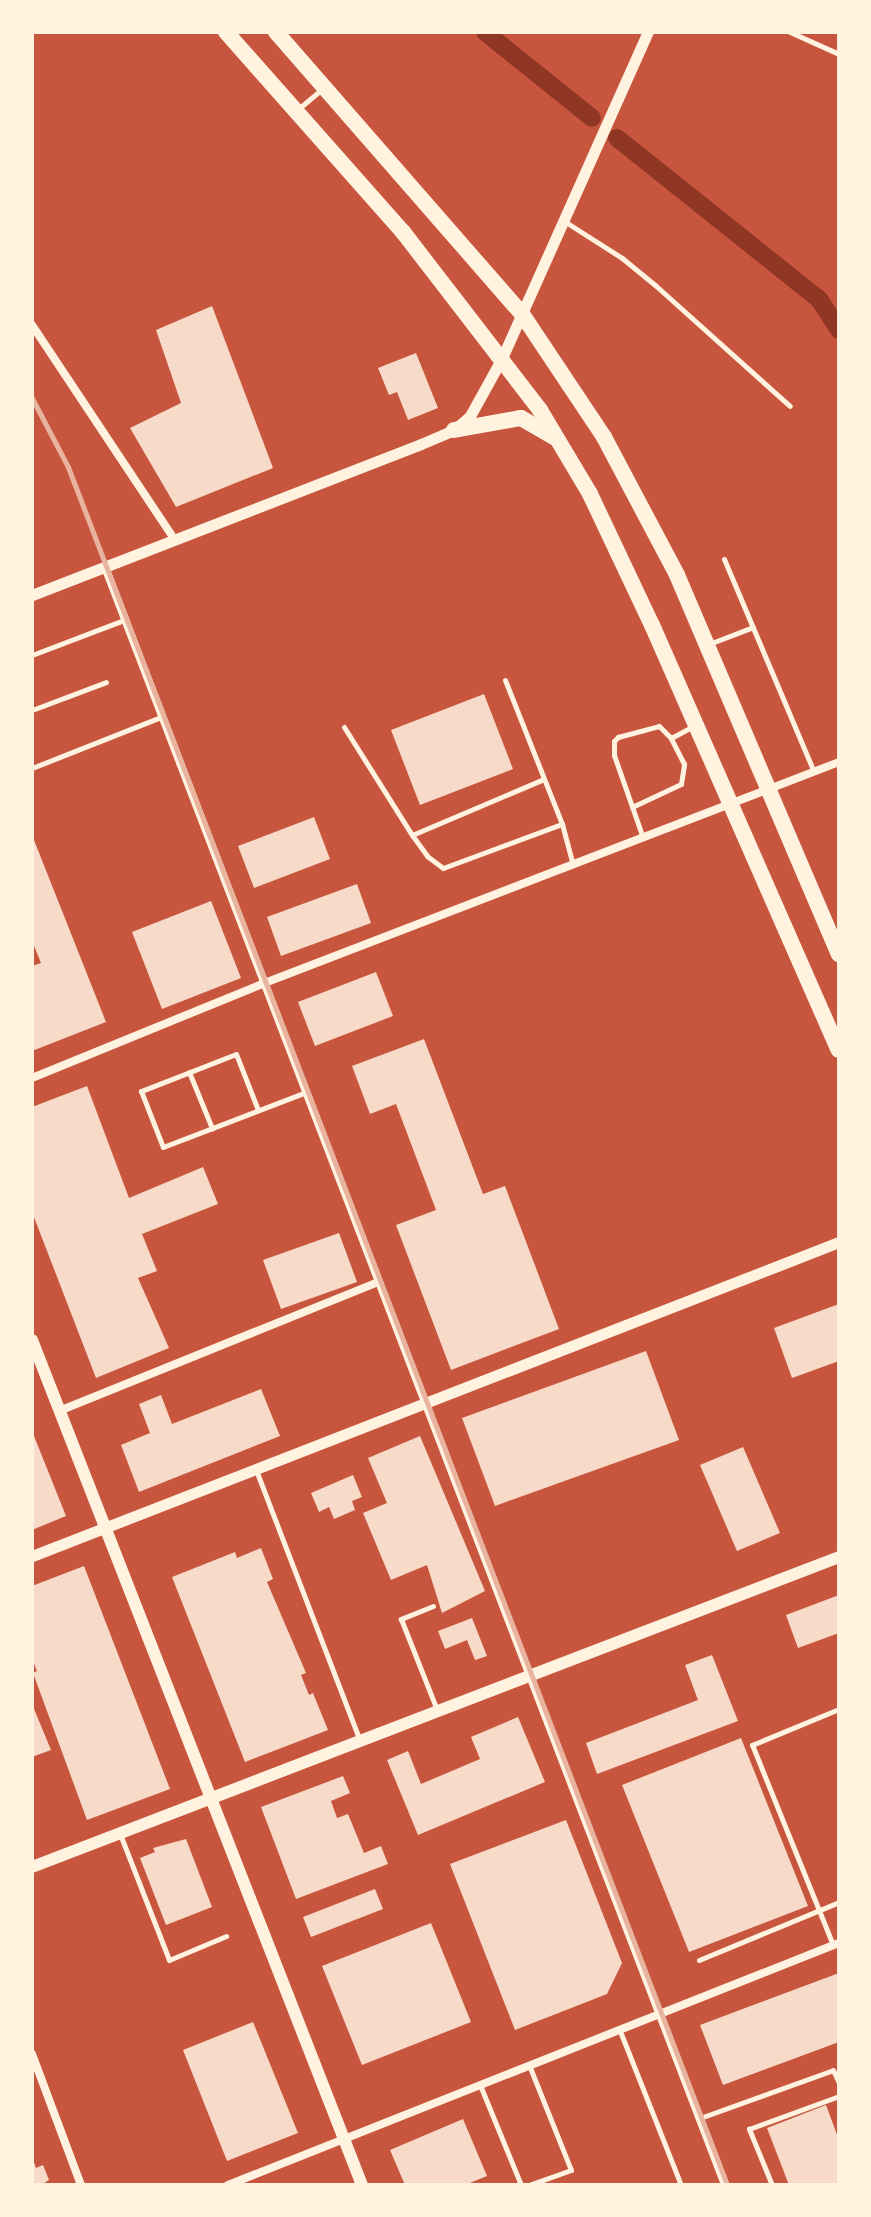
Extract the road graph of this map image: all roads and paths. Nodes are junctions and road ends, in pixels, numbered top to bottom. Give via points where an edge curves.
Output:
1 (226, 32) edge
2 (276, 32) edge
3 (648, 32) edge
4 (790, 32) edge
5 (839, 54) edge
6 (324, 87) junction
7 (296, 111) junction
8 (563, 221) junction
9 (522, 314) junction
10 (32, 325) edge
11 (502, 358) junction
12 (790, 406) dead end
13 (454, 430) junction
14 (557, 439) junction
15 (175, 540) junction
16 (724, 559) dead end
17 (105, 567) junction
18 (32, 595) edge
19 (124, 620) junction
20 (753, 627) junction
21 (707, 644) junction
22 (32, 655) edge
23 (505, 680) dead end
24 (106, 682) dead end
25 (32, 710) edge
26 (161, 717) junction
27 (697, 725) junction
28 (344, 727) dead end
29 (671, 738) junction
30 (839, 762) edge
31 (32, 768) edge
32 (814, 772) junction
33 (544, 779) junction
34 (771, 789) junction
35 (732, 804) junction
36 (632, 807) junction
37 (562, 824) junction
38 (412, 835) junction
39 (643, 838) junction
40 (573, 866) junction
41 (839, 954) edge
42 (262, 984) junction
43 (839, 1050) edge
44 (189, 1072) junction
45 (32, 1078) edge
46 (304, 1093) junction
47 (258, 1110) junction
48 (212, 1128) junction
49 (839, 1242) edge
50 (378, 1282) junction
51 (32, 1340) edge
52 (425, 1405) junction
53 (59, 1411) junction
54 (256, 1469) junction
55 (107, 1526) junction
56 (32, 1556) edge
57 (839, 1557) edge
58 (433, 1606) dead end
59 (529, 1675) junction
60 (839, 1709) edge
61 (437, 1711) junction
62 (360, 1741) junction
63 (210, 1797) junction
64 (120, 1833) junction
65 (32, 1867) edge
66 (839, 1902) edge
67 (819, 1910) junction
68 (226, 1936) dead end
69 (836, 1944) edge
70 (699, 1960) dead end
71 (659, 2014) junction
72 (619, 2030) junction
73 (32, 2054) edge
74 (529, 2065) junction
75 (839, 2083) edge
76 (480, 2084) junction
77 (839, 2096) edge
78 (700, 2118) junction
79 (342, 2137) junction
80 (81, 2185) edge
81 (228, 2185) edge
82 (362, 2185) edge
83 (521, 2185) edge
84 (529, 2185) edge
85 (681, 2185) edge
86 (725, 2185) edge
87 (772, 2185) edge

1 - 7 highway
2 - 6 highway
3 - 8 street
4 - 5 lane
6 - 7 lane
6 - 9 highway
7 - 11 highway via 411,242
8 - 9 street
8 - 12 lane via 644,276
9 - 11 street
9 - 21 highway via 628,479
10 - 15 street
11 - 13 street via 481,401
11 - 14 highway
13 - 14 highway via 521,418
13 - 15 street
14 - 27 highway via 590,494
15 - 17 street
16 - 20 lane
17 - 18 street
17 - 19 street
19 - 22 lane
19 - 26 street
20 - 21 lane
20 - 32 lane
21 - 34 highway
23 - 33 lane
24 - 25 lane
26 - 31 lane
26 - 42 street
27 - 29 lane
27 - 35 highway
28 - 38 lane
29 - 36 lane via 684,764 684,779
29 - 36 lane via 659,726 614,741
30 - 32 street
32 - 34 street
33 - 37 lane
33 - 38 lane
34 - 35 street
34 - 41 highway
35 - 39 street
35 - 43 highway
36 - 39 lane
37 - 38 lane via 451,868 436,864
37 - 40 lane
39 - 40 street
40 - 42 street
42 - 45 street
42 - 46 street
44 - 47 lane via 236,1054
44 - 48 lane
44 - 48 lane via 141,1091 163,1147
46 - 47 lane
46 - 50 street
47 - 48 lane
49 - 52 street
50 - 52 street
50 - 53 street
51 - 53 main road
52 - 54 street
52 - 59 street
53 - 55 main road
54 - 55 street
54 - 62 lane
55 - 56 street
55 - 63 main road
57 - 59 main road
58 - 61 lane via 401,1619
59 - 61 main road
59 - 71 street
60 - 67 lane via 752,1745
61 - 62 main road
62 - 63 main road
63 - 64 main road
63 - 79 main road
64 - 65 main road
64 - 68 lane via 169,1960
66 - 67 lane
67 - 69 lane
67 - 70 lane
69 - 71 street
71 - 72 street
71 - 78 street
72 - 74 street
72 - 85 lane
73 - 80 street
74 - 76 street
74 - 84 lane via 571,2170
75 - 78 lane via 833,2070
76 - 79 street
76 - 83 lane
77 - 87 lane via 749,2129
78 - 86 street
79 - 81 street
79 - 82 main road

